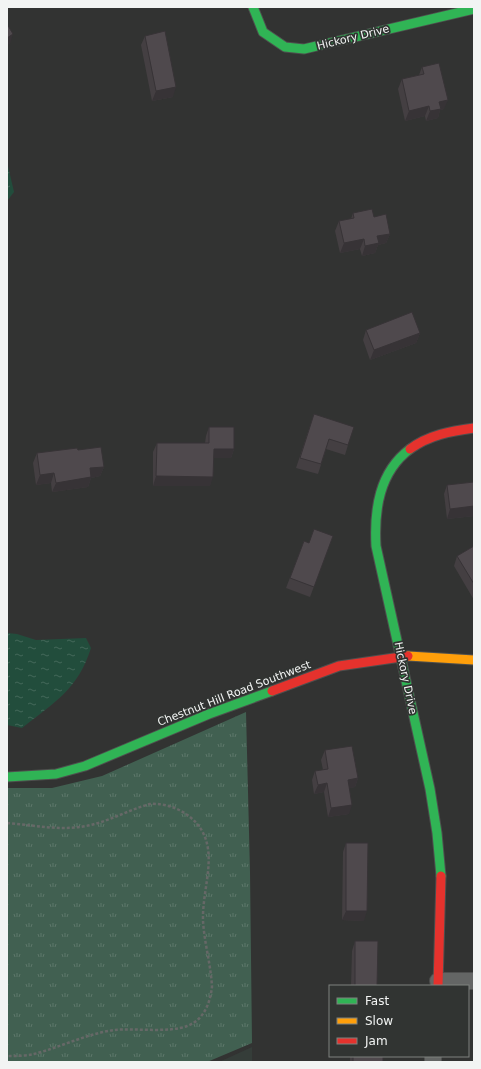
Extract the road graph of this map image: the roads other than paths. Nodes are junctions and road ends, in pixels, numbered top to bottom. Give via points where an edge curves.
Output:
1 (253, 7) edge
2 (474, 10) edge
3 (474, 428) edge
4 (401, 656) junction
5 (474, 660) edge
6 (7, 777) edge
7 (474, 982) edge
8 (438, 983) edge

1 - 2 street, Hickory Drive via 263,32 285,47 304,49
3 - 4 street, Hickory Drive via 440,435 417,444 402,454 380,491 376,513 376,537
4 - 5 street, Chestnut Hill Road Southwest
4 - 6 street, Chestnut Hill Road Southwest via 339,666 209,714 85,766 56,774
4 - 8 street, Hickory Drive via 435,820 441,898
7 - 8 street

